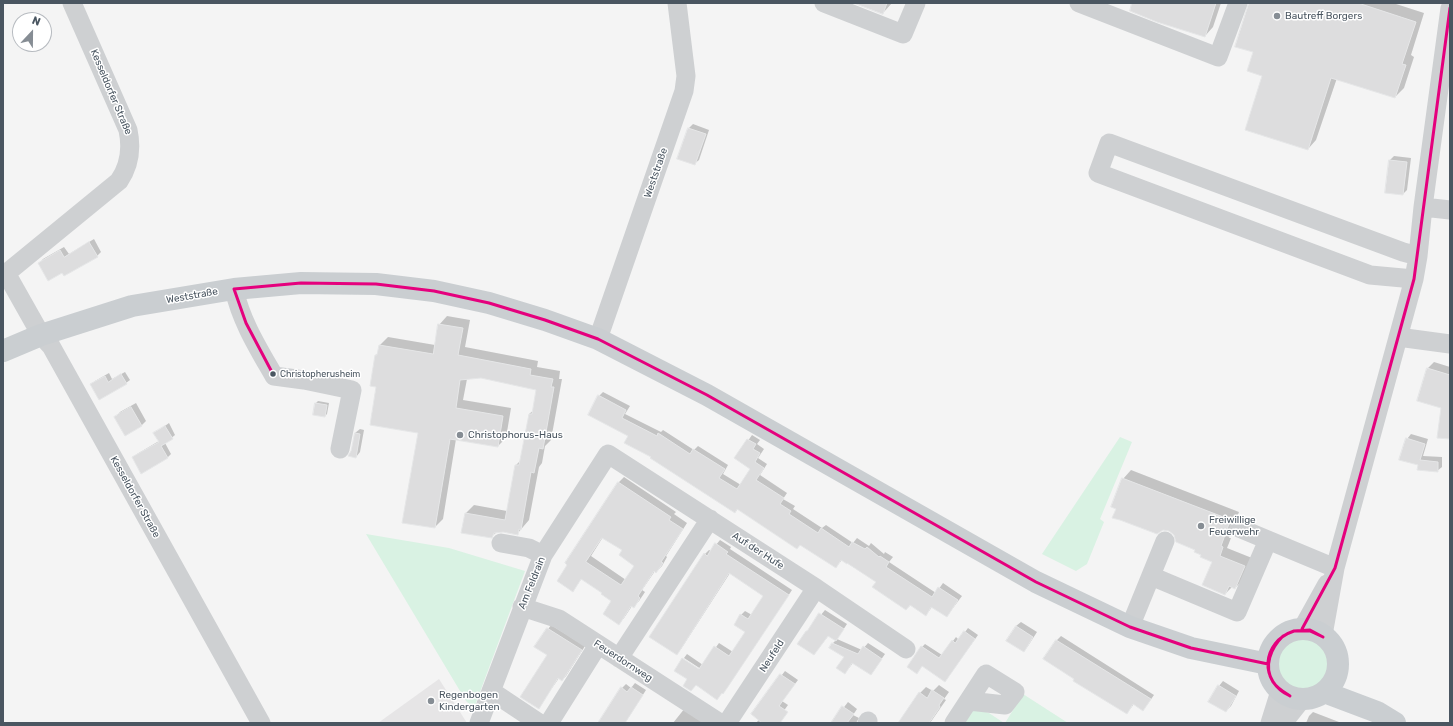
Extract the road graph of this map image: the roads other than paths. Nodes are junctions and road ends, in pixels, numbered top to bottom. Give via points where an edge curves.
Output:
1 (72, 3) edge
2 (677, 3) edge
3 (824, 3) edge
4 (916, 3) edge
5 (1079, 3) edge
6 (1238, 3) edge
7 (1450, 8) edge
8 (1423, 207) junction
9 (1450, 210) edge
10 (1418, 256) junction
11 (4, 275) edge
12 (1414, 279) junction
13 (234, 289) junction
14 (41, 335) junction
15 (1398, 337) junction
16 (598, 339) junction
17 (1450, 344) edge
18 (3, 351) edge
19 (340, 448) dead end
20 (608, 454) joint
21 (710, 519) junction
22 (1239, 528) dead end
23 (1268, 540) junction
24 (1165, 541) dead end
25 (502, 543) dead end
26 (543, 554) junction
27 (1335, 568) junction
28 (1150, 576) junction
29 (816, 588) junction
30 (522, 607) junction
31 (1130, 627) junction
32 (1302, 629) junction
33 (1323, 635) junction
34 (598, 644) junction
35 (906, 649) dead end
36 (619, 658) junction
37 (1268, 664) junction
38 (1337, 674) junction
39 (490, 691) junction
40 (1280, 691) junction
41 (1324, 692) junction
42 (1302, 699) junction
43 (969, 701) dead end
44 (1377, 712) junction
45 (261, 723) edge
46 (478, 723) edge
47 (539, 723) edge
48 (548, 723) edge
49 (720, 723) edge
50 (727, 723) edge
51 (954, 723) edge
52 (1270, 723) edge
53 (1283, 723) edge
54 (1395, 723) edge

1 - 11 street, Kesseldorfer Straße via 128,130 130,158 119,181
2 - 16 street, Weststraße via 686,76 684,91
3 - 4 street via 903,34
5 - 6 street via 1218,57
7 - 8 street
8 - 9 street
8 - 10 street
10 - 12 street
10 - 12 street via 1109,143 1098,173 1370,275
11 - 14 street, Kesseldorfer Straße
12 - 15 street
13 - 14 main road, Weststraße via 132,306
13 - 16 main road, Weststraße via 301,283 376,284 434,291 489,303
13 - 19 street via 237,304 250,335 274,376 352,390
14 - 18 main road, Weststraße
14 - 45 street, Kesseldorfer Straße via 51,346
15 - 17 street
15 - 27 street
16 - 31 main road, Weststraße via 707,395 1036,582
20 - 21 street, Auf der Hufe
20 - 26 street, Am Feldrain
21 - 29 street, Auf der Hufe
21 - 36 street
22 - 23 street
23 - 27 street
23 - 28 street via 1237,612
24 - 28 street
25 - 26 street via 529,548
26 - 30 street, Am Feldrain
27 - 32 street
27 - 33 street
28 - 31 street
29 - 35 street, Auf der Hufe
29 - 50 street, Neufeld
30 - 34 street, Feuerdornweg via 559,619
30 - 39 street, Am Feldrain
31 - 37 main road, Weststraße via 1191,648
32 - 33 main road
32 - 37 main road via 1282,636 1274,644
33 - 38 main road via 1336,652
34 - 36 street, Feuerdornweg
34 - 48 street
36 - 49 street, Feuerdornweg
37 - 40 main road via 1271,679
38 - 41 main road
38 - 44 main road
39 - 46 street, Am Feldrain
39 - 47 street
40 - 42 main road via 1290,697
40 - 52 street
41 - 42 main road via 1314,698
41 - 44 main road
42 - 53 street
43 - 51 street
44 - 54 main road

